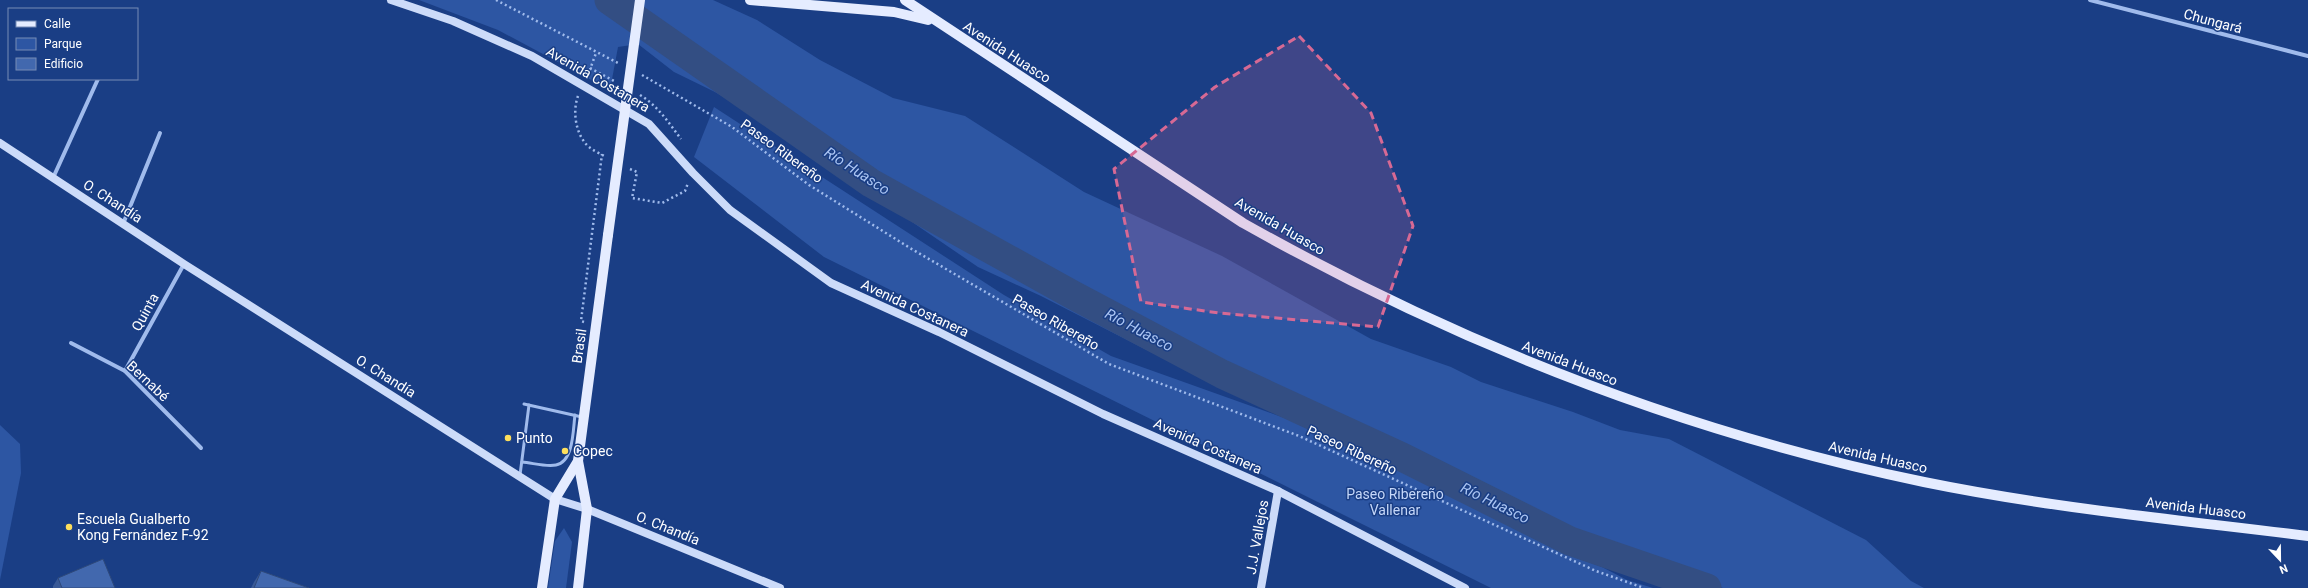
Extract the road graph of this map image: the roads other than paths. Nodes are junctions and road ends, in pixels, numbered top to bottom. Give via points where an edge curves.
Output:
1 (391, 0) edge
2 (640, 0) edge
3 (750, 0) edge
4 (822, 0) edge
5 (905, 0) edge
6 (2090, 0) edge
7 (808, 4) junction
8 (938, 23) junction
9 (2308, 56) edge
10 (98, 80) edge
11 (160, 133) dead end
12 (0, 143) edge
13 (53, 178) junction
14 (123, 224) junction
15 (184, 264) junction
16 (71, 342) dead end
17 (126, 371) junction
18 (524, 404) dead end
19 (529, 405) junction
20 (579, 416) junction
21 (200, 448) dead end
22 (578, 461) junction
23 (522, 462) junction
24 (520, 477) junction
25 (1278, 491) junction
26 (555, 499) junction
27 (587, 509) junction
28 (2308, 536) edge
29 (542, 588) edge
30 (578, 588) edge
31 (780, 588) edge
32 (1261, 588) edge
33 (1465, 588) edge

1 - 25 main road, Avenida Costanera via 453,21 532,56 649,124 730,210 831,283 939,332 1103,414
2 - 20 main road, Brasil, bridge via 597,323
3 - 7 main road
4 - 7 main road
5 - 8 main road, Avenida Huasco
6 - 9 street, Chungará
7 - 8 main road via 894,12
8 - 28 main road, Avenida Huasco via 1243,223 1300,255 1428,319 1597,390 1727,432 1851,466 1925,482 2060,505
10 - 13 street
11 - 14 street
12 - 13 main road, O. Chandía
13 - 14 main road, O. Chandía
14 - 15 main road, O. Chandía
15 - 17 street, Quinta
15 - 24 main road, O. Chandía
16 - 17 street, Bernabé
17 - 21 street, Bernabé
18 - 19 lane
19 - 20 lane
19 - 23 lane
20 - 22 main road, Brasil
20 - 23 lane via 565,460 555,465
22 - 26 main road, Brasil
22 - 27 main road, Brasil
23 - 24 lane
24 - 26 main road, O. Chandía
25 - 32 main road, J.J. Vallejos
25 - 33 main road, Avenida Costanera
26 - 27 main road, O. Chandía
26 - 29 main road, Brasil
27 - 30 main road, Brasil
27 - 31 main road, O. Chandía

